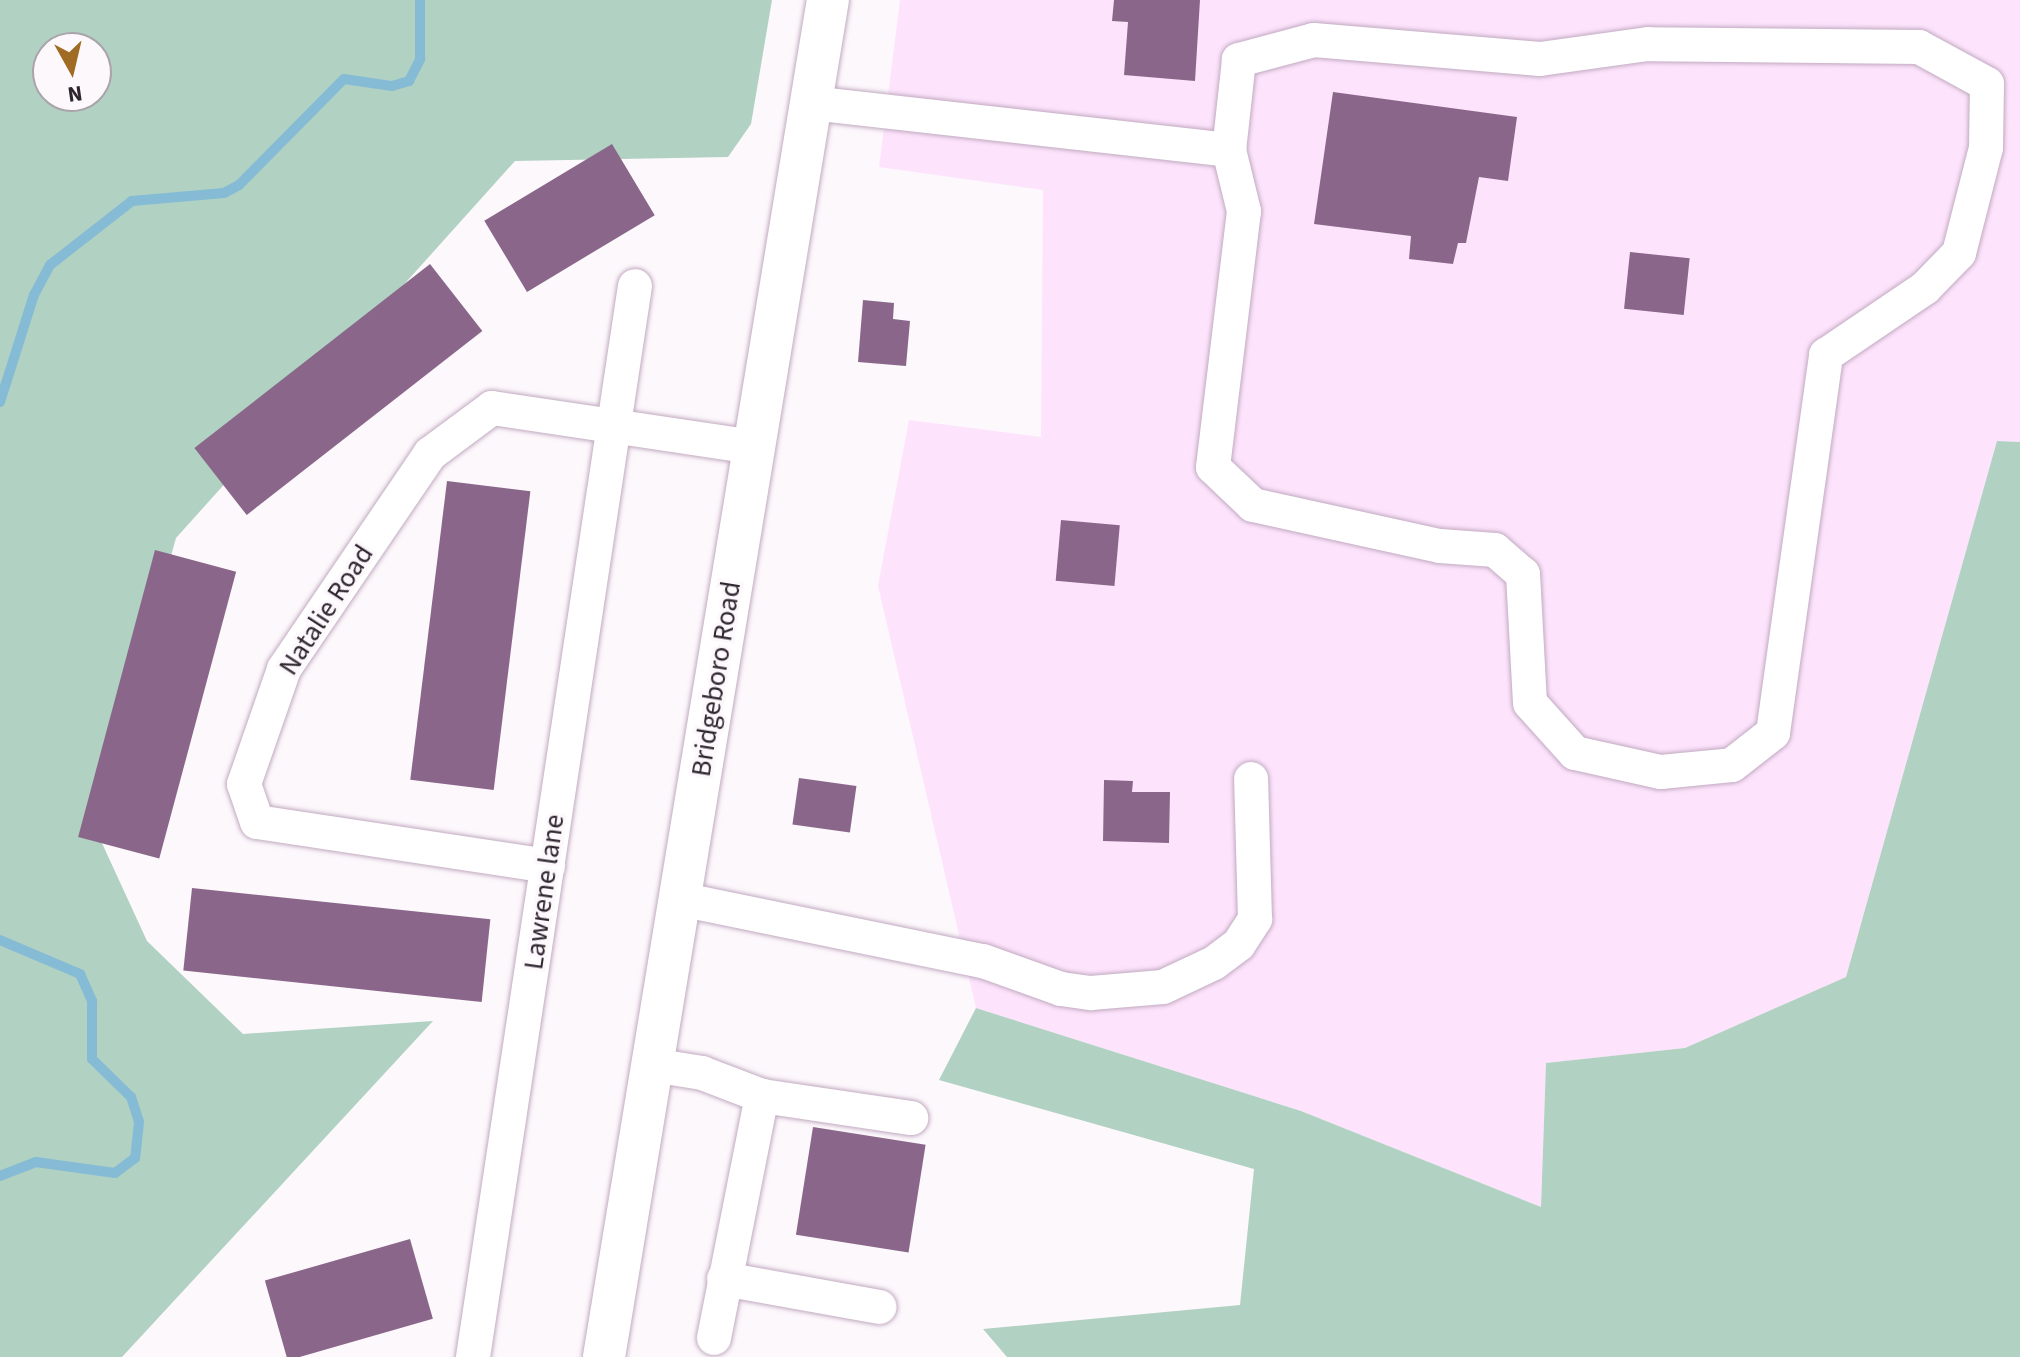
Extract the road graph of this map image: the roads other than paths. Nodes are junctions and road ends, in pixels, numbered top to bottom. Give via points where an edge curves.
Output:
1 (828, 0) edge
2 (811, 103) junction
3 (1229, 150) junction
4 (635, 286) dead end
5 (611, 426) junction
6 (754, 447) junction
7 (1251, 779) dead end
8 (548, 866) junction
9 (680, 899) junction
10 (652, 1065) junction
11 (762, 1096) junction
12 (911, 1118) dead end
13 (724, 1279) junction
14 (879, 1307) dead end
15 (714, 1338) dead end
16 (473, 1357) edge
17 (604, 1357) edge

1 - 2 main road, Bridgeboro Road
2 - 3 lane
2 - 6 main road, Bridgeboro Road
3 - 3 lane via 1244,211 1213,467 1253,505 1440,546 1495,550 1523,574 1530,703 1575,753 1661,772 1732,765 1773,733 1826,355 1925,288 1959,253 1986,148 1987,84 1919,47 1648,44 1540,59 1314,40 1239,60
4 - 5 lane, Lawrene lane
5 - 6 lane, Natalie Road
5 - 8 lane, Lawrene lane
5 - 8 lane, Natalie Road via 492,408 430,454 284,669 244,784 257,822
6 - 9 main road, Bridgeboro Road
7 - 9 lane via 1255,919 1239,944 1214,963 1163,987 1120,993 1061,989 983,961
8 - 16 lane, Lawrene lane
9 - 10 main road, Bridgeboro Road
10 - 11 lane via 702,1073
10 - 17 main road, Bridgeboro Road
11 - 12 lane
11 - 13 lane
13 - 14 lane
13 - 15 lane

